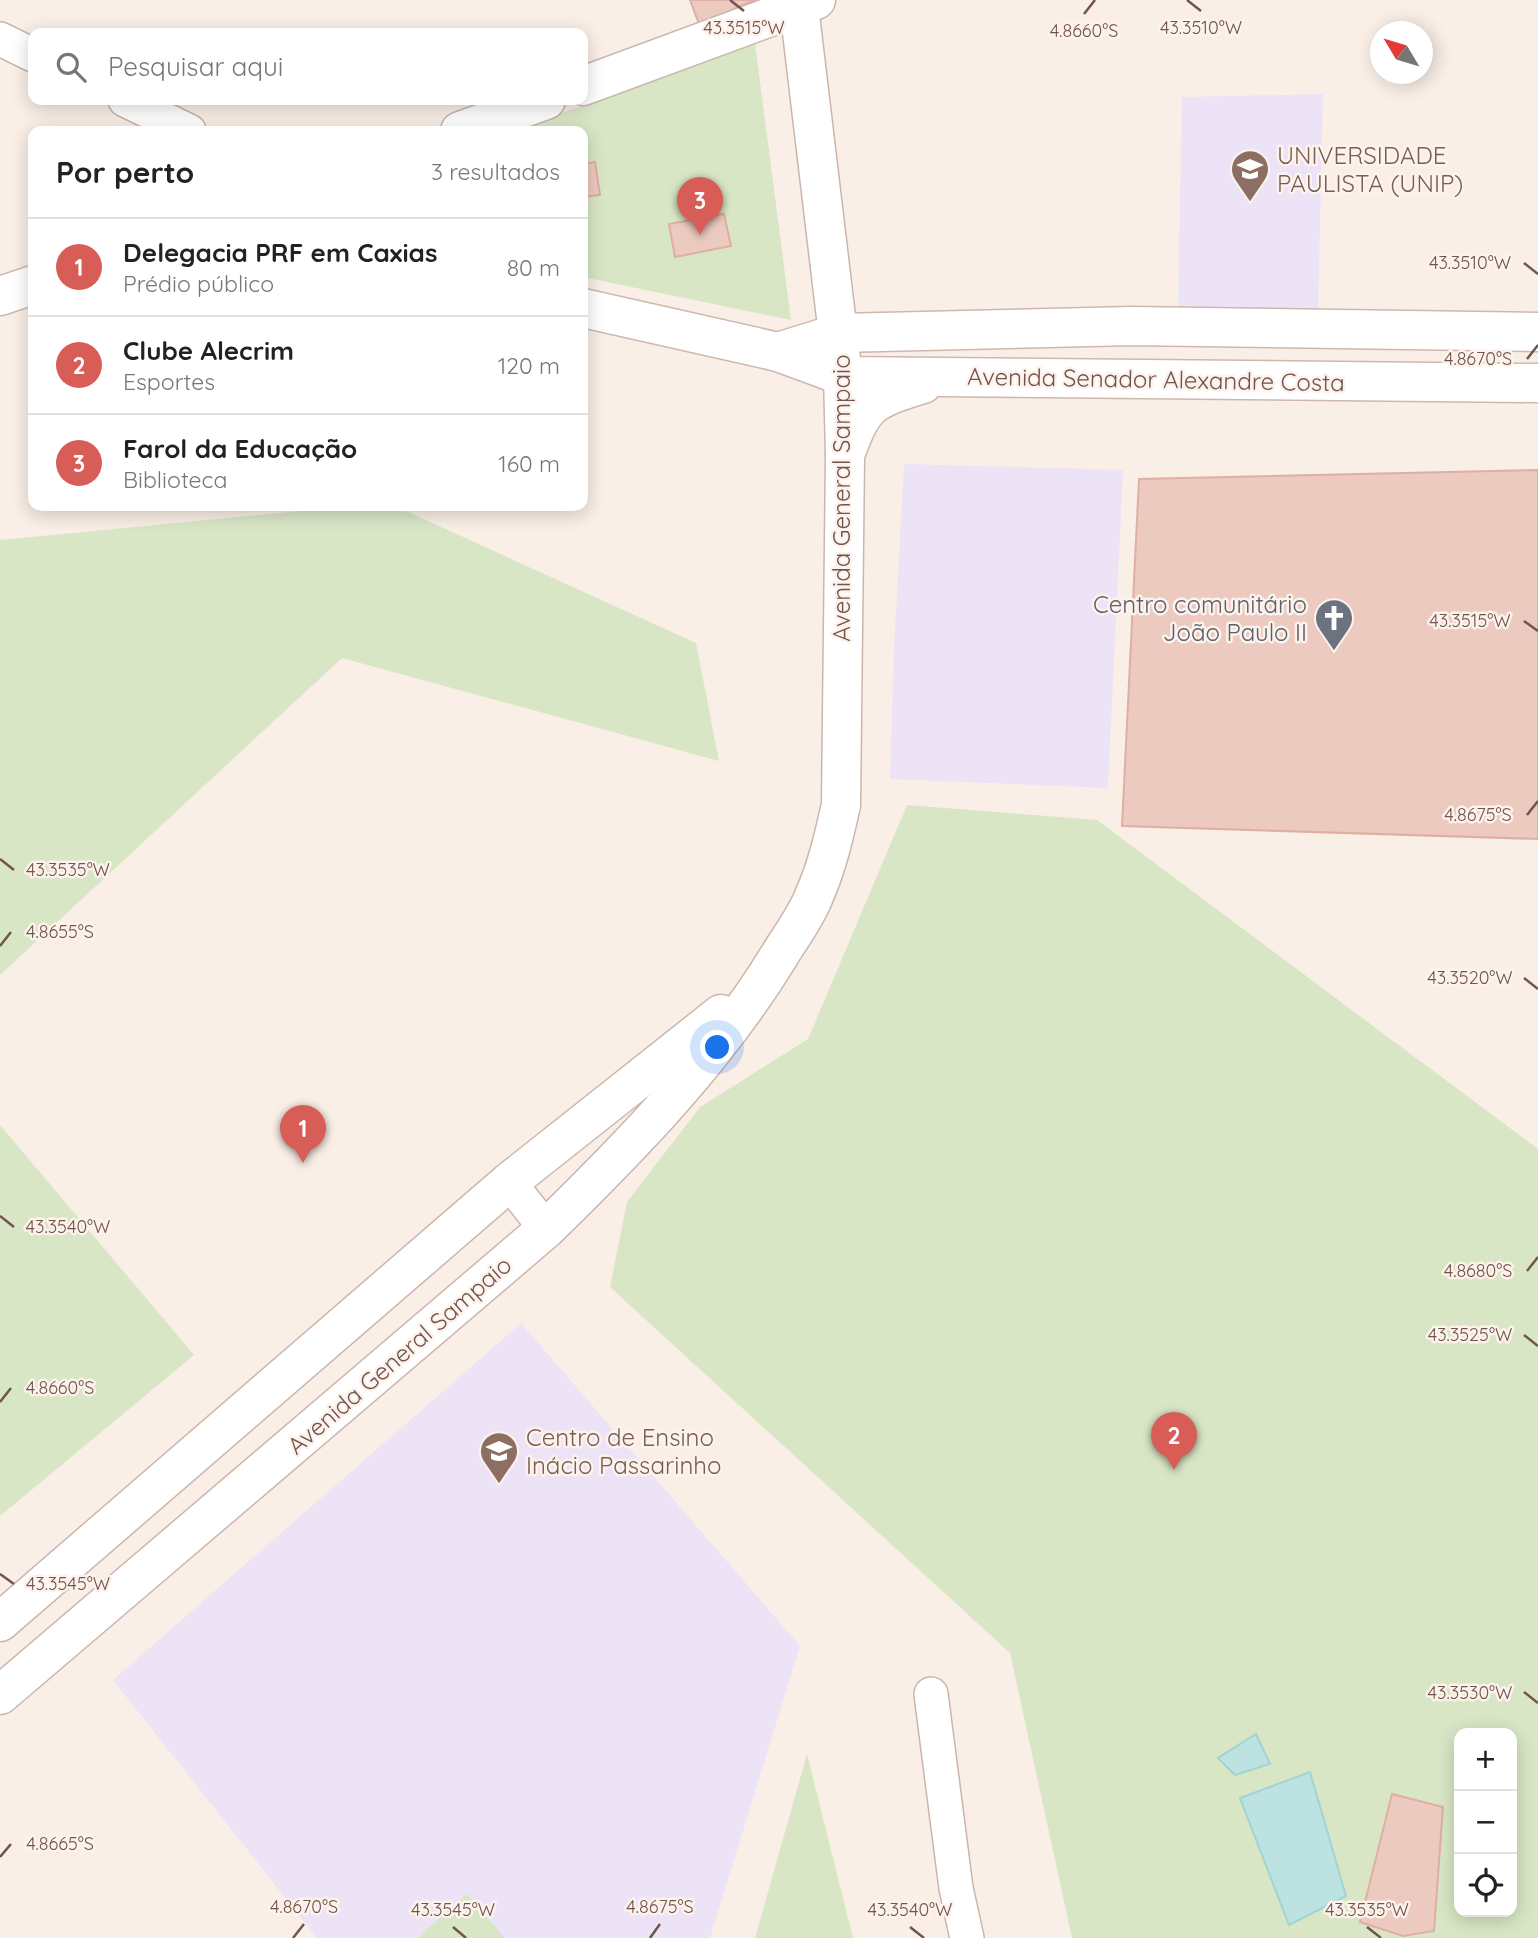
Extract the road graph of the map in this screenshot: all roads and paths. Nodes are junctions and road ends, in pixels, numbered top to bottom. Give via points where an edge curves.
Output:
1 (804, 2) edge
2 (0, 39) edge
3 (28, 53) edge
4 (588, 84) edge
5 (135, 105) edge
6 (532, 105) edge
7 (180, 126) edge
8 (474, 126) edge
9 (28, 287) edge
10 (0, 296) edge
11 (588, 309) edge
12 (1538, 332) edge
13 (839, 333) junction
14 (778, 352) junction
15 (843, 376) junction
16 (948, 376) junction
17 (1538, 383) edge
18 (845, 455) junction
19 (764, 980) junction
20 (509, 1182) junction
21 (545, 1229) junction
22 (0, 1622) edge
23 (931, 1694) dead end
24 (0, 1695) edge
25 (967, 1938) edge

1 - 4 street
1 - 13 street, Avenida General Sampaio
2 - 3 street
5 - 7 street
6 - 8 street
9 - 10 street
11 - 14 street, Avenida Senador Alexandre Costa
12 - 13 street, Avenida Senador Alexandre Costa via 1132,326
13 - 14 street, Avenida Senador Alexandre Costa
13 - 15 street, Avenida General Sampaio
14 - 15 street, Avenida Senador Alexandre Costa
15 - 16 street, Avenida Senador Alexandre Costa
15 - 18 street, Avenida General Sampaio
16 - 17 street, Avenida Senador Alexandre Costa
16 - 18 street via 876,402 864,412
18 - 19 street, Avenida General Sampaio via 841,805 813,900
19 - 20 street, Avenida General Sampaio
19 - 21 street, Avenida General Sampaio via 657,1117
20 - 21 street
20 - 22 street, Avenida General Sampaio
21 - 24 street, Avenida General Sampaio
23 - 25 street via 956,1888

